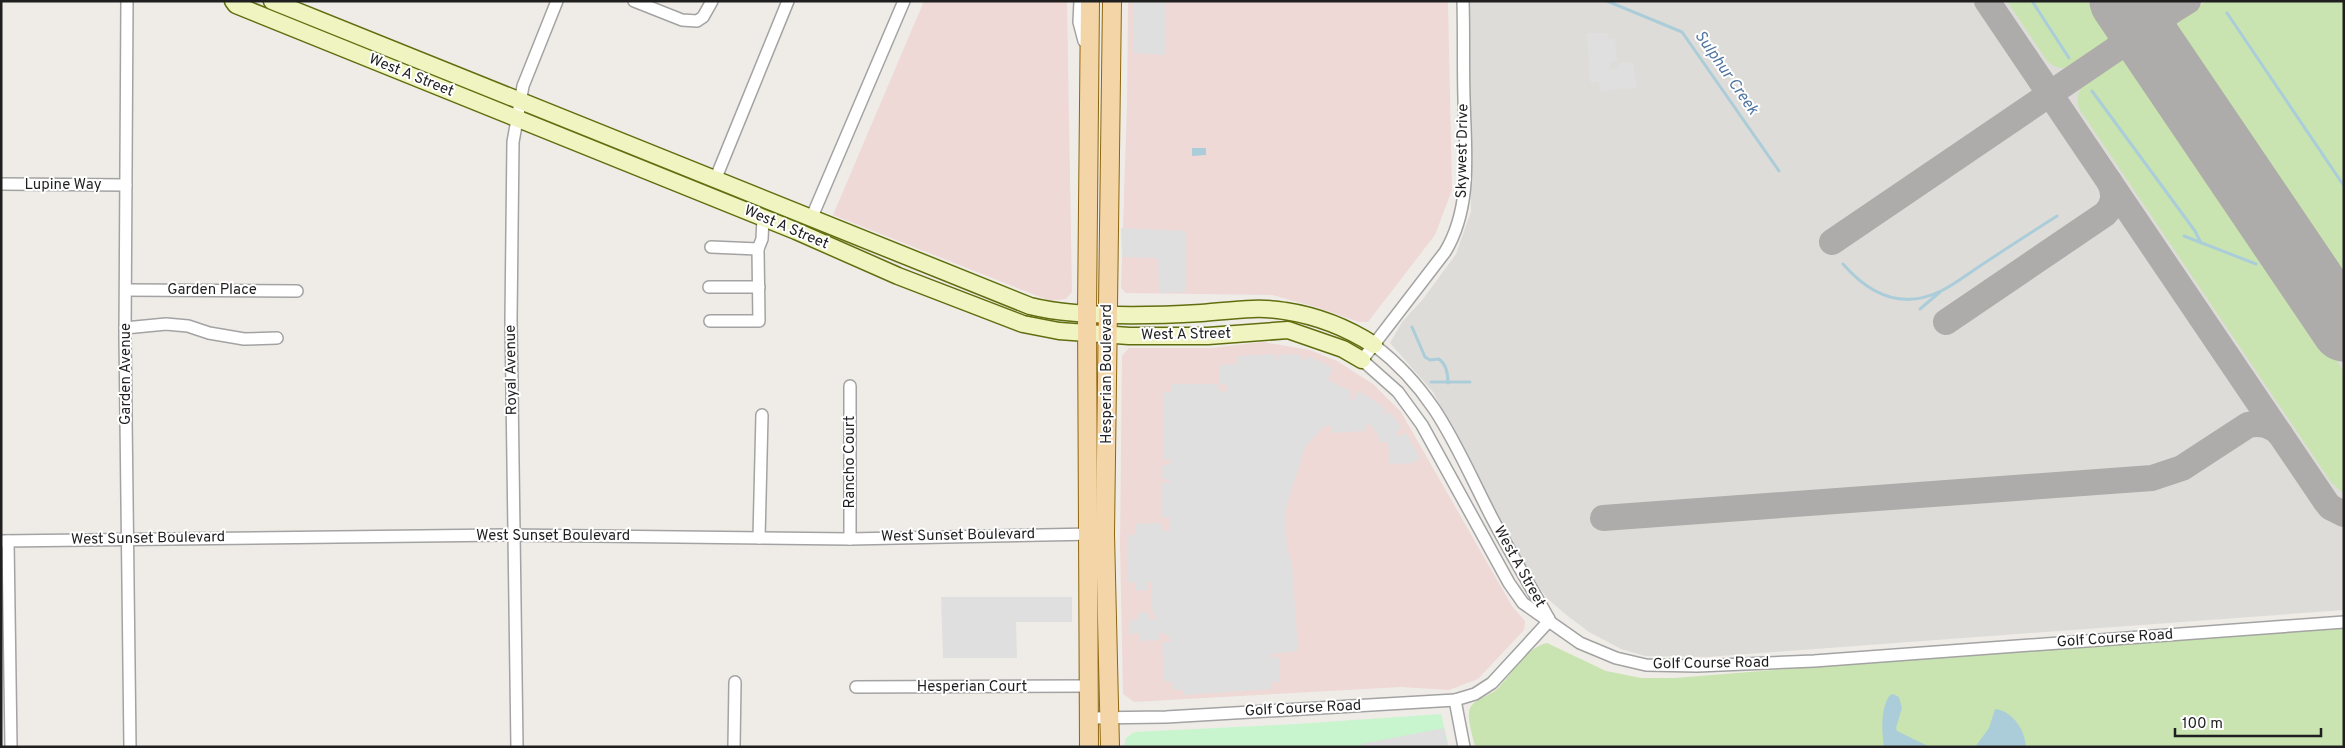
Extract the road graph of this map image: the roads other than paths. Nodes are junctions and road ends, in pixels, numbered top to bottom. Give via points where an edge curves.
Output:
1 (127, 1) edge
2 (233, 1) edge
3 (272, 1) edge
4 (557, 1) edge
5 (634, 1) edge
6 (712, 1) edge
7 (788, 1) edge
8 (904, 1) edge
9 (1080, 1) edge
10 (1090, 1) edge
11 (1112, 1) edge
12 (1463, 1) edge
13 (1089, 61) junction
14 (521, 102) junction
15 (518, 119) junction
16 (716, 180) junction
17 (1, 184) edge
18 (126, 185) junction
19 (763, 218) junction
20 (812, 219) junction
21 (796, 231) junction
22 (711, 247) dead end
23 (758, 249) junction
24 (924, 264) junction
25 (898, 276) junction
26 (758, 287) junction
27 (709, 288) dead end
28 (126, 290) junction
29 (297, 291) dead end
30 (1087, 312) junction
31 (1107, 313) junction
32 (710, 321) dead end
33 (126, 328) junction
34 (1087, 333) junction
35 (1106, 334) junction
36 (277, 338) dead end
37 (1374, 345) junction
38 (1362, 360) junction
39 (850, 386) dead end
40 (762, 415) dead end
41 (1087, 534) junction
42 (1105, 534) junction
43 (513, 535) junction
44 (759, 538) junction
45 (850, 539) junction
46 (128, 540) junction
47 (5, 541) edge
48 (1549, 621) junction
49 (2344, 622) edge
50 (735, 682) dead end
51 (1088, 686) junction
52 (856, 687) dead end
53 (1454, 700) junction
54 (1089, 718) junction
55 (1110, 719) junction
56 (11, 747) edge
57 (130, 747) edge
58 (517, 747) edge
59 (734, 747) edge
60 (1089, 747) edge
61 (1110, 747) edge
62 (1464, 747) edge

1 - 18 street, Garden Avenue
2 - 15 main road, West A Street via 236,5
3 - 14 main road, West A Street
4 - 14 street, Royal Avenue via 523,86
5 - 6 street via 682,20 697,21 709,10
7 - 16 street
8 - 20 street
9 - 13 street, Hesperian Boulevard via 1079,22
10 - 13 main road, Hesperian Boulevard
11 - 31 main road, Hesperian Boulevard
12 - 37 street, Skywest Drive via 1465,182 1460,215 1445,252
13 - 30 main road, Hesperian Boulevard
14 - 15 street, Royal Avenue
14 - 16 main road, West A Street
15 - 19 main road, West A Street
15 - 43 street, Royal Avenue via 513,142 511,297
16 - 20 main road, West A Street
17 - 18 street, Lupine Way
18 - 28 street, Garden Avenue
19 - 21 main road, West A Street
19 - 23 street
20 - 21 main road
20 - 24 main road, West A Street
21 - 25 main road, West A Street
22 - 23 street
23 - 26 street
24 - 25 main road
24 - 30 main road, West A Street via 1030,306
25 - 34 main road, West A Street via 1023,324
26 - 27 street
26 - 32 street via 759,321
28 - 29 street, Garden Place
28 - 33 street, Garden Avenue
30 - 31 main road, West A Street
30 - 34 main road, Hesperian Boulevard
31 - 35 main road, Hesperian Boulevard
31 - 37 main road, West A Street via 1284,310 1330,322
33 - 36 street via 166,324 244,338
33 - 46 street, Garden Avenue
34 - 35 main road, West A Street
34 - 41 main road, Hesperian Boulevard
35 - 38 main road, West A Street via 1208,336 1288,330 1343,349
35 - 42 main road, Hesperian Boulevard
37 - 38 street, Skywest Drive
37 - 48 street, West A Street via 1410,375 1438,412 1521,574
38 - 48 street, West A Street via 1398,392 1418,419 1509,582 1523,603
39 - 45 street, Rancho Court
40 - 44 street
41 - 42 street, West Sunset Boulevard
41 - 45 street, West Sunset Boulevard
41 - 51 main road, Hesperian Boulevard
42 - 55 main road, Hesperian Boulevard
43 - 44 street, West Sunset Boulevard
43 - 46 street, West Sunset Boulevard
43 - 58 street, Royal Avenue
44 - 45 street, West Sunset Boulevard
46 - 47 street, West Sunset Boulevard
46 - 57 street, Garden Avenue
47 - 56 street
48 - 49 street, Golf Course Road via 1580,643 1616,658 1646,665 1697,666 1814,661
48 - 53 street, Golf Course Road via 1492,683 1475,694
50 - 59 street
51 - 52 street, Hesperian Court
51 - 54 main road, Hesperian Boulevard
53 - 55 street, Golf Course Road
53 - 62 street
54 - 55 street, Golf Course Road
54 - 60 main road, Hesperian Boulevard
55 - 61 main road, Hesperian Boulevard

